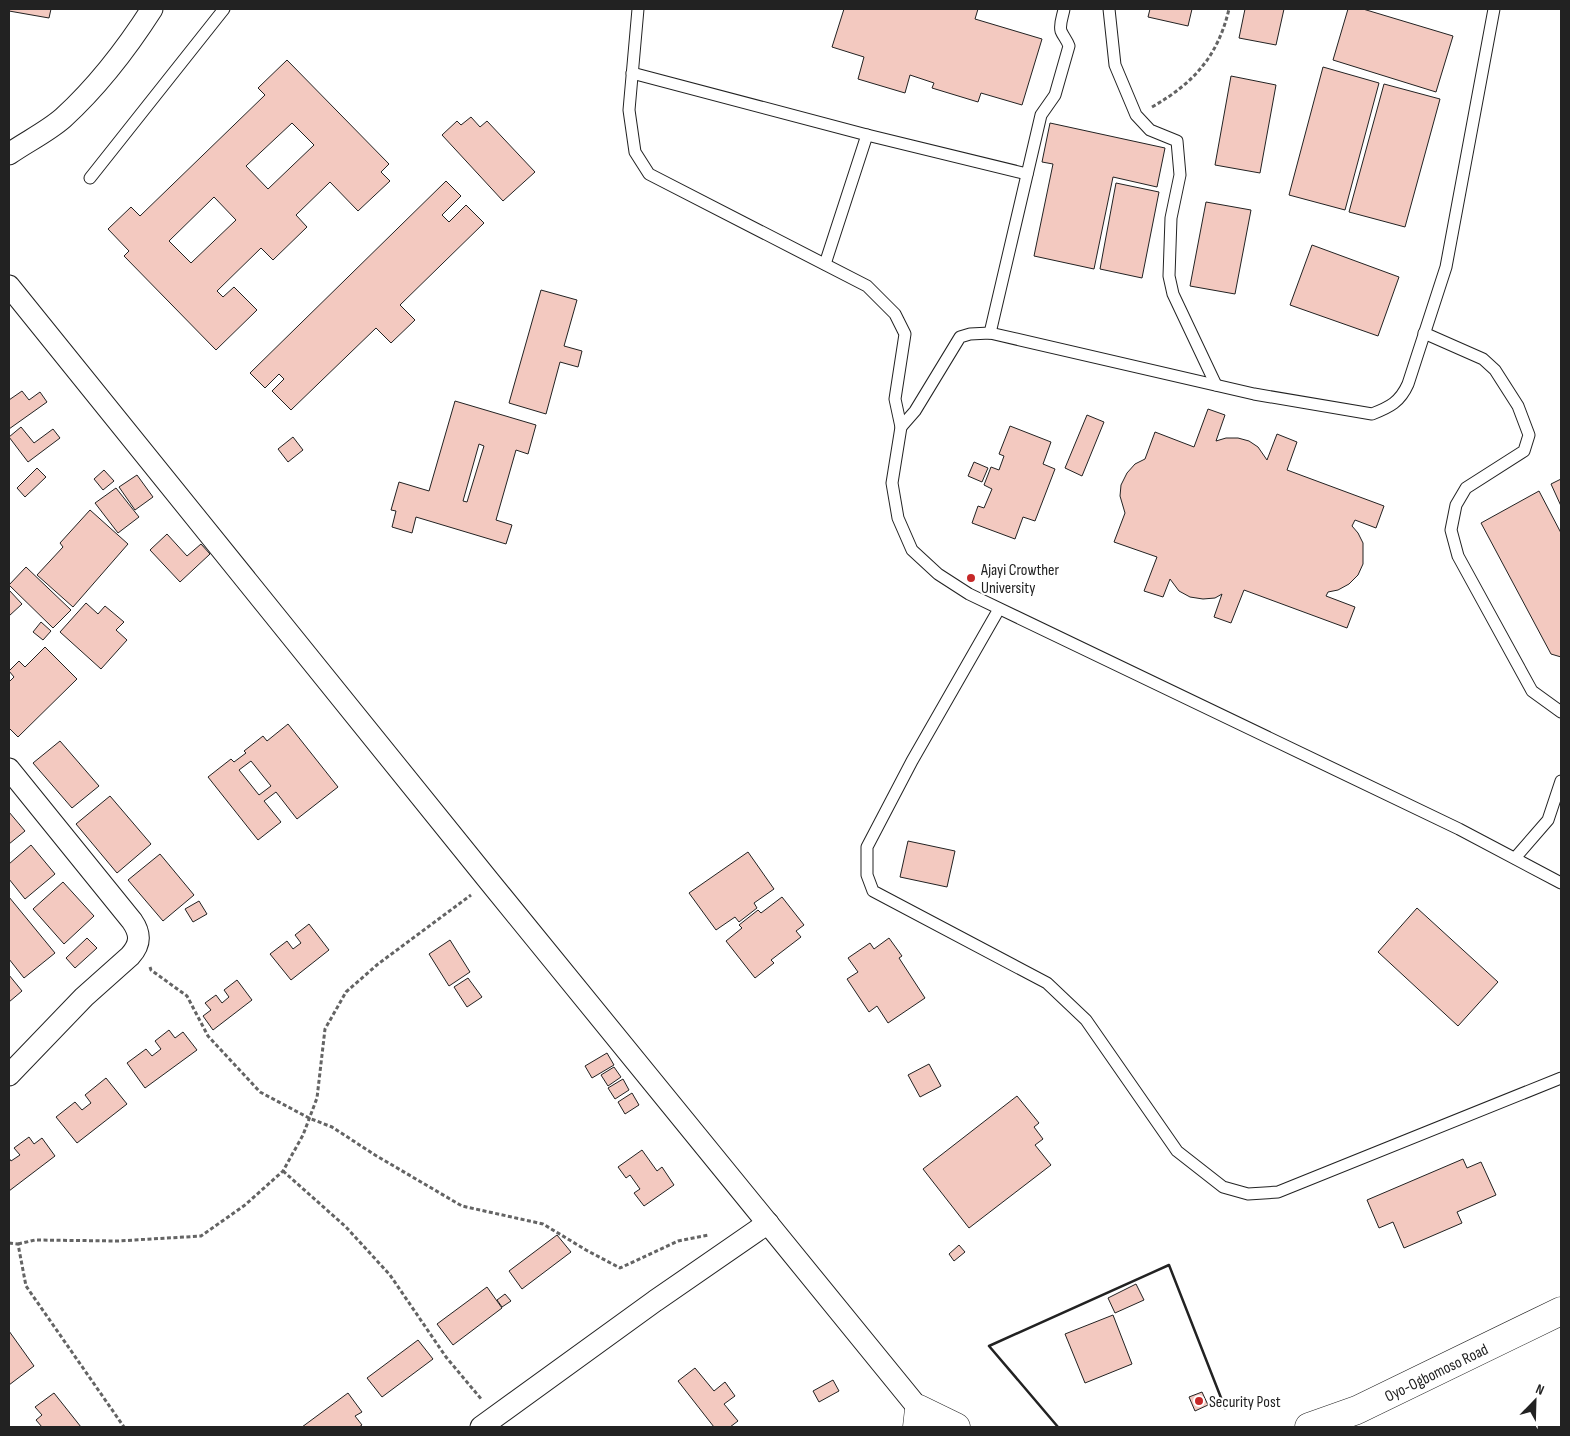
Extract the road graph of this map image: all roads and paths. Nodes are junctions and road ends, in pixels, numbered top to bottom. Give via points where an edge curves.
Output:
1 (152, 9) edge
2 (224, 9) edge
3 (638, 9) edge
4 (1064, 9) edge
5 (1109, 9) edge
6 (1229, 9) edge
7 (1494, 9) edge
8 (632, 73) junction
9 (1136, 115) junction
10 (867, 135) junction
11 (9, 154) edge
12 (1027, 174) junction
13 (90, 178) dead end
14 (825, 264) junction
15 (12, 296) edge
16 (990, 333) junction
17 (1424, 333) junction
18 (1216, 385) junction
19 (901, 427) junction
20 (999, 609) junction
21 (1561, 712) edge
22 (9, 770) edge
23 (1561, 781) edge
24 (1515, 858) junction
25 (490, 881) junction
26 (1561, 882) edge
27 (139, 939) junction
28 (9, 1075) edge
29 (1561, 1078) edge
30 (309, 1118) junction
31 (284, 1171) junction
32 (768, 1223) junction
33 (714, 1234) dead end
34 (9, 1243) edge
35 (18, 1244) junction
36 (1561, 1311) edge
37 (921, 1421) edge
38 (488, 1422) edge
39 (124, 1427) edge
40 (956, 1427) edge
41 (1309, 1427) edge

1 - 11 street via 130,43 88,93 62,119
2 - 13 lane
3 - 8 lane
4 - 12 lane via 1060,25 1069,46 1055,95 1041,115
5 - 9 lane via 1115,65
6 - 9 path via 1224,30 1202,68 1172,95
7 - 17 lane via 1446,267
8 - 10 lane
8 - 14 lane via 629,110 634,152 649,174
9 - 18 lane via 1150,130 1176,141 1180,175 1172,218 1169,276 1173,294
10 - 12 lane
10 - 14 lane
12 - 16 lane
14 - 19 lane via 867,286 895,314 905,334 895,399
15 - 25 street
16 - 18 lane
16 - 19 lane via 960,337 915,411
17 - 18 lane via 1404,393 1384,410 1372,414
17 - 21 lane via 1483,359 1495,370 1518,406 1529,435 1524,451 1466,488 1456,505 1451,530 1458,556 1532,691
19 - 20 lane via 892,483 898,518 912,550 938,574
20 - 24 lane
20 - 29 lane via 867,847 867,875 874,891 1047,983 1086,1020 1177,1151 1222,1187 1248,1194 1278,1192
22 - 27 street via 132,921
23 - 24 lane via 1548,820
24 - 26 lane
25 - 30 path via 378,964 346,992 325,1029 317,1098
25 - 32 street
27 - 28 street via 130,956 84,997
27 - 30 path via 151,970 187,996 208,1036 260,1092
30 - 31 path
30 - 33 path via 332,1127 462,1206 543,1224 620,1268 678,1241
31 - 35 path via 245,1206 200,1236 118,1241 35,1240
31 - 38 path via 346,1228 390,1275
32 - 37 street
32 - 38 street via 655,1300
34 - 35 path
35 - 39 path via 26,1286
36 - 41 highway, Oyo-Ogbomoso Road via 1357,1410
37 - 40 highway

